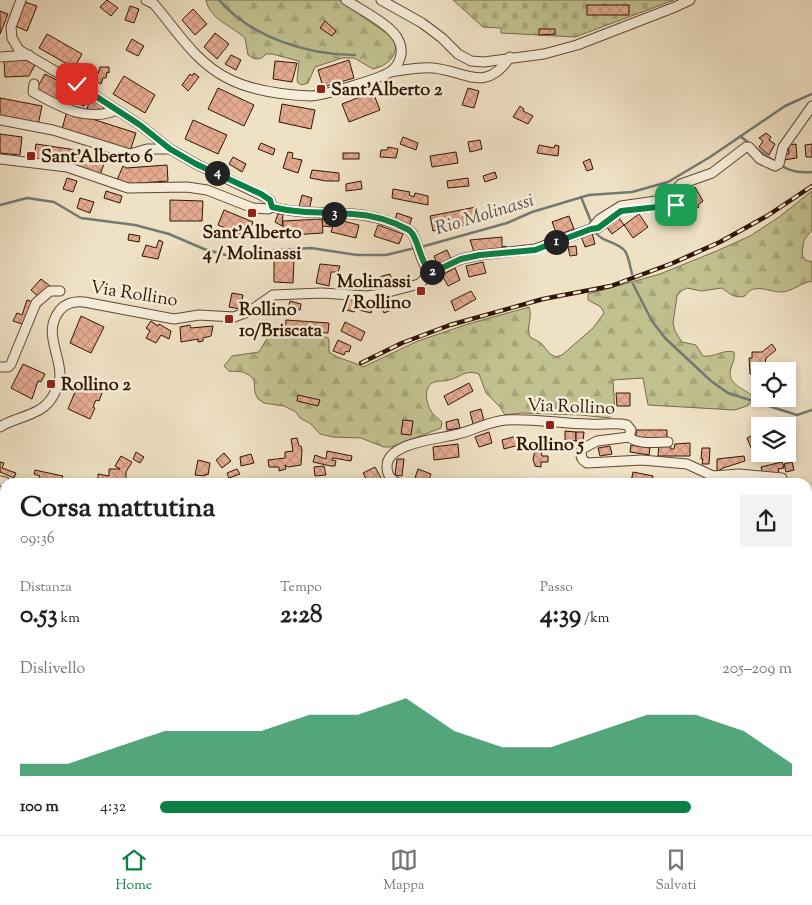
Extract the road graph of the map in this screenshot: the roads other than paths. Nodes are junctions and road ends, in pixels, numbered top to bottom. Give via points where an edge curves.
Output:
1 (21, 0) edge
2 (146, 0) edge
3 (346, 0) edge
4 (381, 0) edge
5 (690, 0) edge
6 (29, 55) junction
7 (0, 57) edge
8 (510, 57) junction
9 (390, 72) junction
10 (34, 84) dead end
11 (812, 106) edge
12 (117, 110) junction
13 (0, 120) edge
14 (170, 149) junction
15 (0, 159) edge
16 (679, 204) dead end
17 (272, 207) junction
18 (591, 229) junction
19 (429, 271) junction
20 (60, 291) dead end
21 (145, 305) dead end
22 (174, 319) junction
23 (0, 367) edge
24 (0, 426) edge
25 (629, 437) junction
26 (668, 442) dead end
27 (713, 476) junction
28 (391, 478) edge
29 (716, 478) edge
30 (782, 478) dead end

1 - 6 street via 11,34 19,50
2 - 9 street via 154,4 206,64 227,78 252,88 323,95
3 - 9 street via 384,24 398,39 402,55
4 - 8 street via 422,23 471,61
5 - 8 street via 577,45 544,54
6 - 7 street
6 - 12 street
8 - 9 street via 502,69 479,79 434,68
10 - 12 street via 33,92 79,112 95,116
11 - 18 street via 783,146 779,164 775,166 760,159 746,147 712,173 681,184 663,200 620,206
12 - 14 street
13 - 14 street via 53,130 130,154 147,149
14 - 17 street via 261,194 270,200
15 - 17 street via 66,167 128,188 187,186 207,190 253,208
16 - 18 street via 621,211 598,228
17 - 19 street via 290,212 354,214 405,228 413,233 419,254
18 - 19 street, Via Rollino via 535,250 480,255
19 - 22 street, Via Rollino via 418,284 381,294 273,295 250,311 234,317 199,315
20 - 23 street via 50,291 36,303 11,364
21 - 22 street
22 - 24 street, Via Rollino via 84,302 65,305 51,329 60,373 54,394 39,410
25 - 26 street via 638,441
25 - 27 street, Via Rollino via 597,441 582,449 581,457 587,463 642,460 687,464
25 - 28 street, Via Rollino via 631,430 623,424 504,420 424,440 392,454 387,462
27 - 29 street, Via Rollino
27 - 30 street via 739,474

